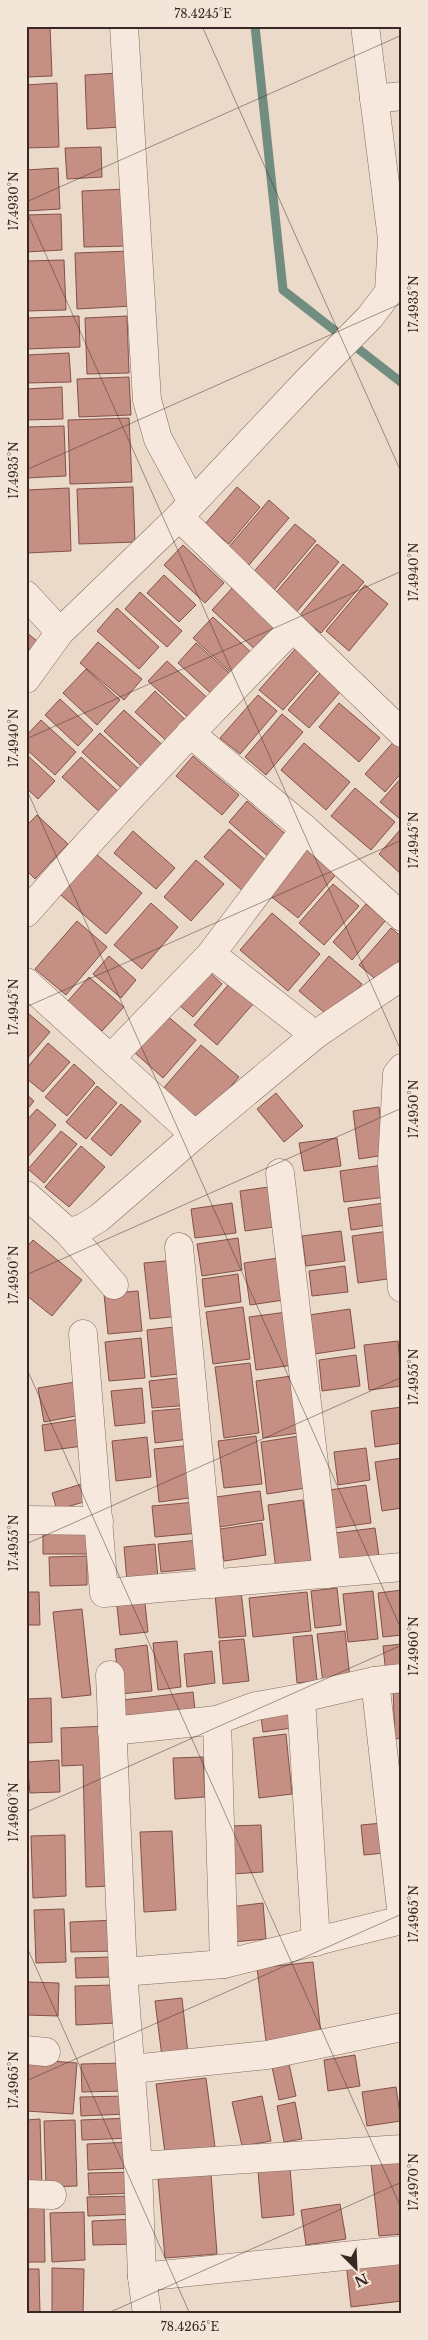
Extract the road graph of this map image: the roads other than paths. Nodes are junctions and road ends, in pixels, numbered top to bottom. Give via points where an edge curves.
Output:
1 (124, 26) edge
2 (365, 26) edge
3 (402, 96) edge
4 (374, 99) junction
5 (396, 281) edge
6 (186, 510) junction
7 (26, 595) edge
8 (293, 628) junction
9 (60, 632) junction
10 (26, 679) edge
11 (190, 732) junction
12 (402, 733) edge
13 (305, 829) junction
14 (26, 913) edge
15 (402, 917) edge
16 (211, 954) junction
17 (402, 976) edge
18 (26, 982) edge
19 (315, 1035) junction
20 (111, 1058) junction
21 (402, 1068) edge
22 (195, 1135) junction
23 (397, 1164) edge
24 (280, 1173) dead end
25 (26, 1195) edge
26 (68, 1232) junction
27 (178, 1247) dead end
28 (401, 1271) edge
29 (114, 1285) dead end
30 (83, 1334) dead end
31 (26, 1520) edge
32 (99, 1521) junction
33 (402, 1567) edge
34 (327, 1574) junction
35 (211, 1584) junction
36 (110, 1675) dead end
37 (402, 1678) edge
38 (375, 1681) junction
39 (301, 1698) junction
40 (218, 1720) junction
41 (112, 1732) junction
42 (402, 1919) edge
43 (316, 1942) junction
44 (224, 1964) junction
45 (123, 1972) junction
46 (402, 2027) edge
47 (132, 2069) junction
48 (402, 2149) edge
49 (138, 2166) junction
50 (402, 2250) edge
51 (142, 2277) junction
52 (147, 2314) edge

1 - 6 street via 147,400 158,439
2 - 4 street
3 - 4 street
4 - 5 street
5 - 6 street via 370,317
6 - 8 street
6 - 9 street
7 - 9 street
8 - 11 street
8 - 12 street
9 - 10 street
11 - 13 street
11 - 14 street
13 - 15 street
13 - 16 street
16 - 19 street
16 - 20 street
17 - 19 street
18 - 20 street
19 - 22 street
20 - 22 street
21 - 23 street via 397,1074
22 - 26 street via 99,1218 81,1229
23 - 28 street
24 - 34 street
25 - 26 street
26 - 29 street
27 - 35 street
30 - 32 street
31 - 32 street
32 - 35 street via 104,1593
33 - 34 street
34 - 35 street
36 - 41 street
37 - 38 street
38 - 39 street
38 - 42 street
39 - 40 street via 256,1706
39 - 43 street
40 - 41 street
40 - 44 street
41 - 45 street
42 - 43 street
43 - 44 street
44 - 45 street
45 - 47 street
46 - 47 street via 267,2055
47 - 49 street
48 - 49 street
49 - 51 street
50 - 51 street
51 - 52 street

